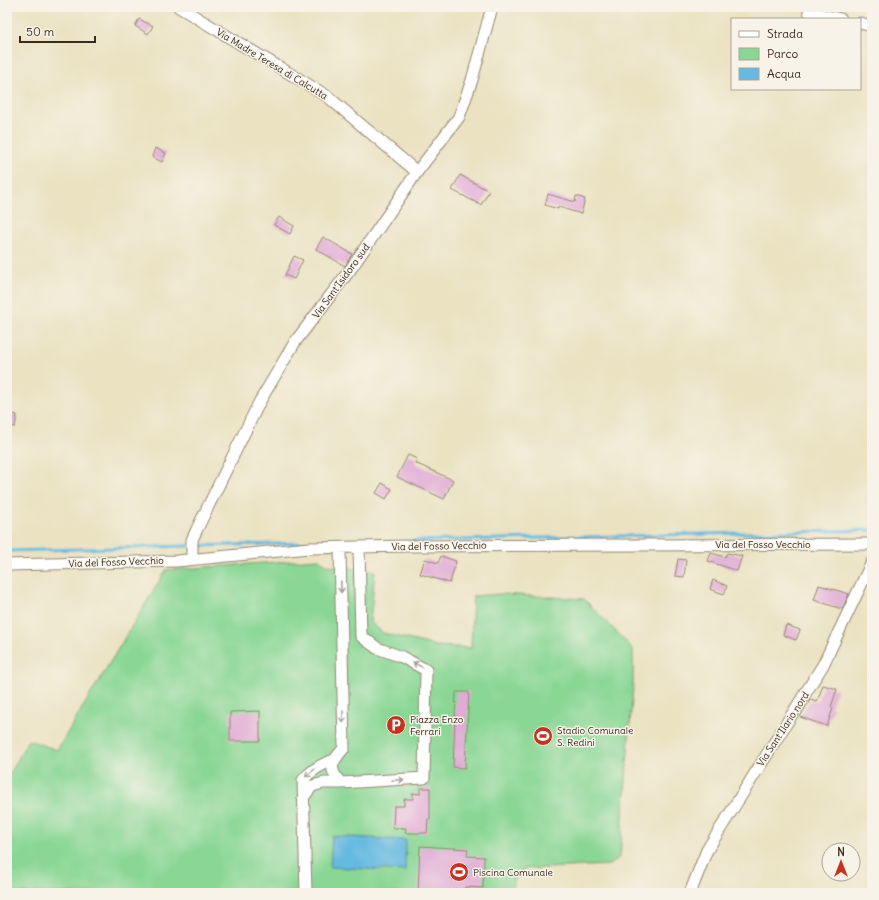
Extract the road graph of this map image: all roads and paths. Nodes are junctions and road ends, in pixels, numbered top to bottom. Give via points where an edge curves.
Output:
1 (179, 7) edge
2 (492, 7) edge
3 (809, 12) dead end
4 (836, 18) edge
5 (861, 23) edge
6 (872, 26) edge
7 (418, 172) junction
8 (872, 544) edge
9 (359, 547) junction
10 (340, 548) junction
11 (192, 550) junction
12 (872, 562) edge
13 (7, 565) edge
14 (361, 636) junction
15 (342, 639) junction
16 (334, 760) junction
17 (341, 783) junction
18 (303, 798) junction
19 (306, 893) edge
20 (690, 893) edge

1 - 7 street, Via Madre Teresa di Calcutta via 327,96
2 - 7 street, Via Sant'Isidoro sud via 459,117
3 - 4 street
5 - 6 street
7 - 11 street, Via Sant'Isidoro sud via 350,270 295,342 260,401
8 - 9 street, Via del Fosso Vecchio
9 - 10 street, Via del Fosso Vecchio
9 - 14 street
10 - 11 street, Via del Fosso Vecchio
10 -> 15 street
11 - 13 street, Via del Fosso Vecchio via 177,561
12 - 20 street, Via Sant'Ilario nord via 824,664 707,850
14 - 15 street
17 -> 14 street via 424,778 426,670 402,657 377,648
15 -> 16 street via 344,748
16 - 17 street via 332,768
16 -> 18 street via 308,774 303,780
17 - 18 street via 312,786
18 - 19 street

